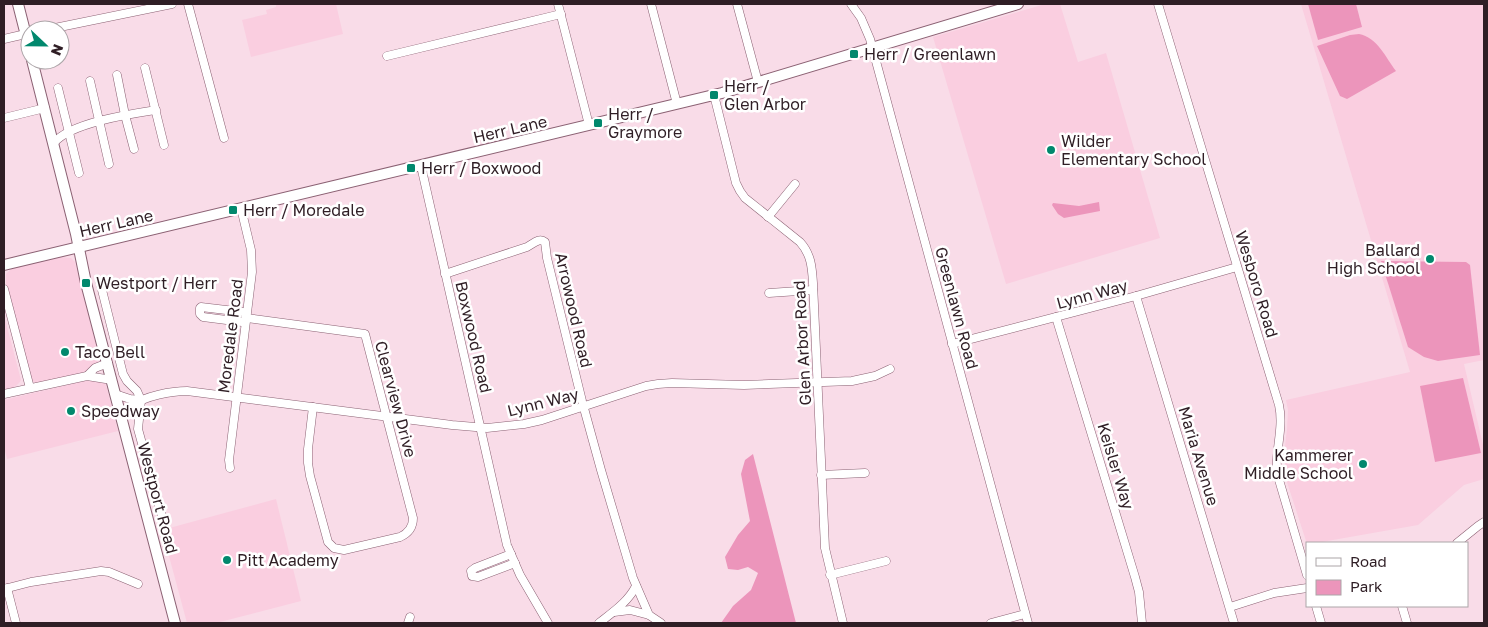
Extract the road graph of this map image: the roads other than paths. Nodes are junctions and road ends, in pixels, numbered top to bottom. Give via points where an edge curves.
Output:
1 (18, 4) edge
2 (172, 4) edge
3 (188, 4) edge
4 (558, 4) edge
5 (651, 4) edge
6 (737, 4) edge
7 (852, 4) edge
8 (1018, 4) edge
9 (1158, 4) edge
10 (561, 14) junction
11 (24, 20) edge
12 (70, 25) edge
13 (20, 35) edge
14 (4, 39) edge
15 (872, 49) junction
16 (388, 56) dead end
17 (145, 68) dead end
18 (35, 70) edge
19 (117, 75) dead end
20 (90, 81) dead end
21 (758, 82) junction
22 (58, 88) dead end
23 (714, 95) junction
24 (677, 104) junction
25 (45, 108) junction
26 (156, 110) junction
27 (125, 115) junction
28 (4, 118) edge
29 (100, 121) junction
30 (589, 125) junction
31 (69, 132) junction
32 (224, 138) dead end
33 (54, 143) junction
34 (164, 145) dead end
35 (134, 149) dead end
36 (109, 164) dead end
37 (421, 166) junction
38 (79, 173) dead end
39 (795, 184) dead end
40 (241, 208) junction
41 (768, 217) junction
42 (79, 247) junction
43 (4, 265) edge
44 (1237, 267) junction
45 (445, 274) junction
46 (100, 282) dead end
47 (4, 289) edge
48 (813, 290) junction
49 (768, 293) dead end
50 (1136, 296) junction
51 (1056, 317) junction
52 (247, 318) junction
53 (952, 344) junction
54 (108, 363) junction
55 (890, 369) dead end
56 (87, 376) junction
57 (112, 380) junction
58 (817, 382) junction
59 (30, 388) junction
60 (4, 394) edge
61 (115, 394) junction
62 (237, 397) junction
63 (141, 400) junction
64 (313, 407) junction
65 (584, 407) junction
66 (121, 416) junction
67 (387, 416) junction
68 (480, 427) junction
69 (230, 468) dead end
70 (865, 473) dead end
71 (821, 475) junction
72 (162, 516) dead end
73 (1484, 522) edge
74 (1458, 542) edge
75 (511, 554) junction
76 (886, 561) dead end
77 (515, 563) junction
78 (1306, 572) edge
79 (830, 575) junction
80 (138, 584) dead end
81 (636, 586) junction
82 (1306, 588) edge
83 (6, 589) edge
84 (1230, 607) junction
85 (1316, 607) edge
86 (1402, 607) edge
87 (614, 612) junction
88 (1025, 614) junction
89 (649, 615) junction
90 (16, 623) edge
91 (175, 623) edge
92 (548, 623) edge
93 (599, 623) edge
94 (661, 623) edge
95 (843, 623) edge
96 (991, 623) edge
97 (1028, 623) edge
98 (1142, 623) edge
99 (1234, 623) edge
100 (1321, 623) edge
101 (1407, 623) edge

1 - 11 main road
2 - 12 street
3 - 32 street
4 - 10 street
5 - 24 street
6 - 21 street
7 - 15 street, Greenlawn Road via 865,27
8 - 15 main road, Herr Lane
9 - 44 street, Wesboro Road
10 - 16 street
10 - 30 street
13 - 14 street
15 - 21 main road, Herr Lane
15 - 53 street, Greenlawn Road
17 - 26 street
18 - 25 main road, Westport Road
19 - 27 street
20 - 29 street
21 - 23 main road, Herr Lane
22 - 31 street
23 - 24 main road, Herr Lane
23 - 41 street, Glen Arbor Road via 738,188
24 - 30 main road, Herr Lane
25 - 28 street
25 - 33 main road, Westport Road
26 - 27 street
26 - 34 street
27 - 29 street
27 - 35 street
29 - 31 street
29 - 36 street
30 - 37 main road, Herr Lane
31 - 33 street
31 - 38 street
33 - 42 main road, Westport Road
37 - 40 main road, Herr Lane
37 - 45 street, Boxwood Road
39 - 41 street
40 - 42 main road, Herr Lane
40 - 52 street, Moredale Road via 252,263
41 - 48 street, Glen Arbor Road via 806,249 812,266
42 - 43 main road, Herr Lane
42 - 54 main road, Westport Road
44 - 50 street, Lynn Way
44 - 78 street, Wesboro Road via 1279,405 1281,425 1277,473
45 - 65 street, Arrowood Road via 527,247 539,240 546,242 547,258
45 - 68 street, Boxwood Road
46 - 63 street via 123,374
47 - 59 street
48 - 49 street
48 - 58 street, Glen Arbor Road
50 - 51 street, Lynn Way
50 - 84 street, Maria Avenue
51 - 53 street, Lynn Way
51 - 98 street, Keisler Way via 1135,577
52 - 52 street via 242,322 203,317 199,311 204,307 243,312
52 - 62 street, Moredale Road
52 - 67 street, Clearview Drive via 365,334
53 - 88 street, Greenlawn Road
54 - 56 street via 95,368
54 - 57 main road, Westport Road
55 - 58 street, Lynn Way via 863,380
56 - 57 street
56 - 59 street
57 - 61 main road, Westport Road
58 - 65 street, Lynn Way via 658,384
58 - 71 street, Glen Arbor Road
59 - 60 street
61 - 63 street, Lynn Way
61 - 66 main road, Westport Road
62 - 63 street, Lynn Way via 177,391
62 - 64 street, Lynn Way
62 - 69 street, Moredale Road
63 - 66 street, Lynn Way
63 - 72 street via 138,429
64 - 67 street, Lynn Way
64 - 67 street, Clearview Drive via 309,469 326,537 331,546 339,550 400,537 411,528 413,518
65 - 68 street, Lynn Way via 524,424
65 - 81 street, Arrowood Road
66 - 91 main road, Westport Road
67 - 68 street, Lynn Way
68 - 75 street, Boxwood Road
70 - 71 street
71 - 79 street, Glen Arbor Road via 825,548
73 - 74 street
75 - 77 street, Boxwood Road
75 - 77 street via 474,568 472,576 478,577
76 - 79 street
77 - 92 street, Boxwood Road
79 - 95 street, Glen Arbor Road
80 - 83 street via 101,571
81 - 87 street
81 - 89 street, Arrowood Road
82 - 84 street
83 - 90 street
84 - 99 street, Maria Avenue
85 - 100 street
86 - 101 street
87 - 89 street via 630,610
87 - 93 street
88 - 96 street
88 - 97 street, Greenlawn Road
89 - 94 street

